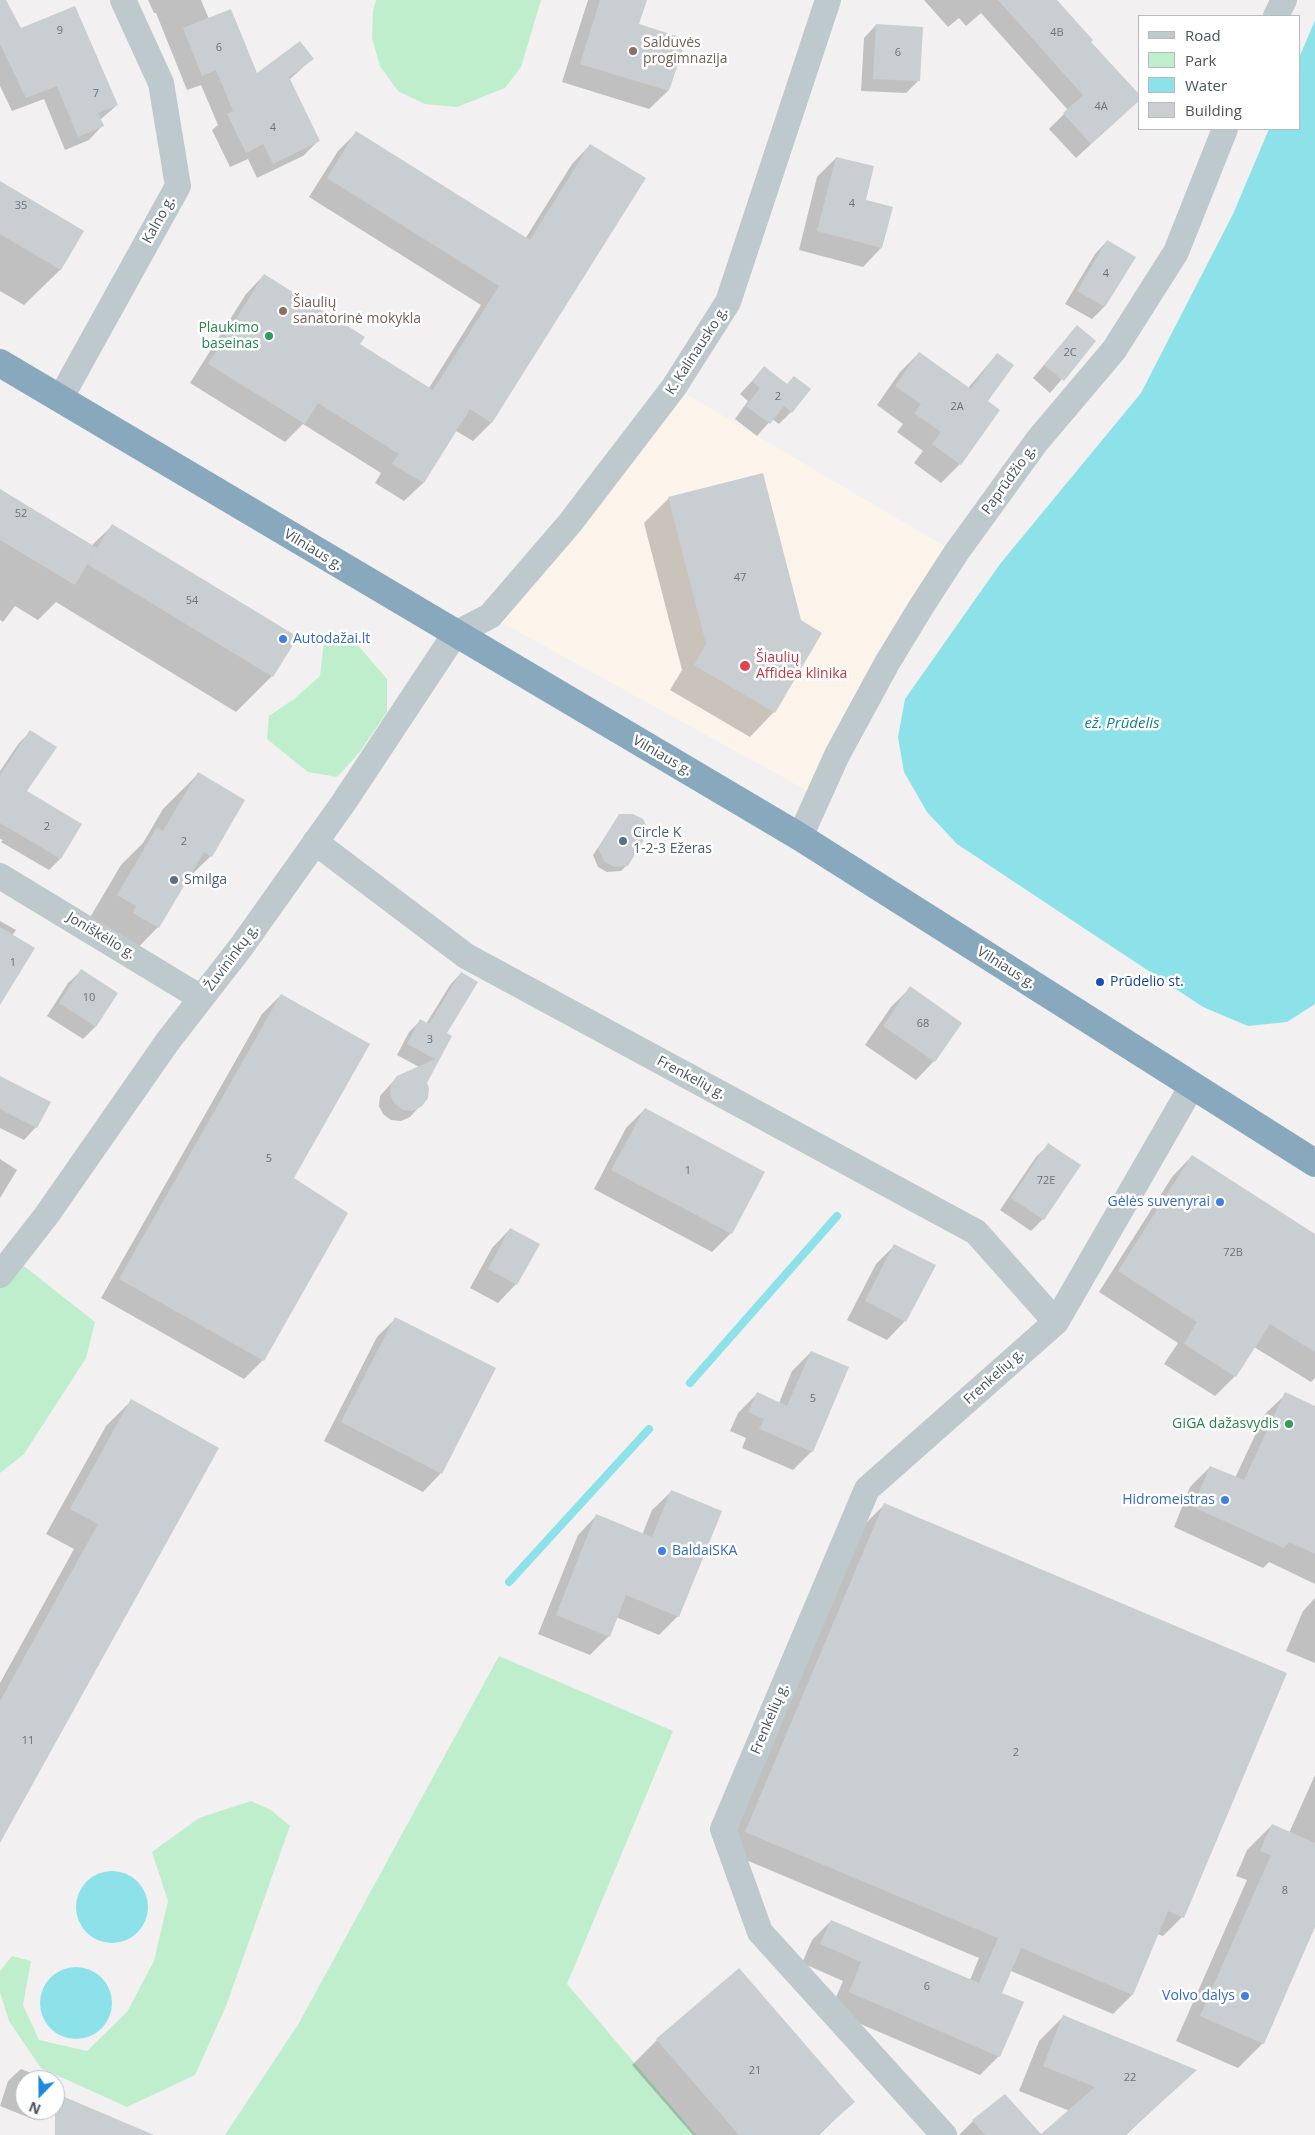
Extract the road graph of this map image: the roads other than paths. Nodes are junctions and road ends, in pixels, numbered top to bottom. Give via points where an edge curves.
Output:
1 (123, 0) edge
2 (828, 0) edge
3 (1284, 0) edge
4 (1276, 15) edge
5 (1225, 130) edge
6 (0, 363) edge
7 (60, 399) junction
8 (454, 634) junction
9 (800, 837) junction
10 (315, 842) junction
11 (0, 876) edge
12 (201, 998) junction
13 (1192, 1086) junction
14 (1315, 1163) edge
15 (0, 1275) edge
16 (1056, 1322) junction
17 (944, 2135) edge

1 - 7 street, Kalno g. via 161,83 178,186
2 - 8 street, K. Kalinausko g. via 728,302 674,387 570,523 490,616
3 - 4 street
5 - 9 street, Paprūdžio g. via 1176,252 1114,350 1037,441 926,600 837,755
6 - 7 highway, Vilniaus g.
7 - 8 highway, Vilniaus g.
8 - 9 highway, Vilniaus g.
8 - 10 street, Žuvininkų g.
9 - 13 highway, Vilniaus g.
10 - 12 street, Žuvininkų g. via 241,948
10 - 16 street, Frenkelių g. via 466,956 976,1232
11 - 12 street, Joniškėlio g.
12 - 15 street, Žuvininkų g. via 123,1103 46,1216
13 - 14 highway, Vilniaus g.
13 - 16 street, Frenkelių g.
16 - 17 street, Frenkelių g. via 867,1489 723,1829 760,1932

